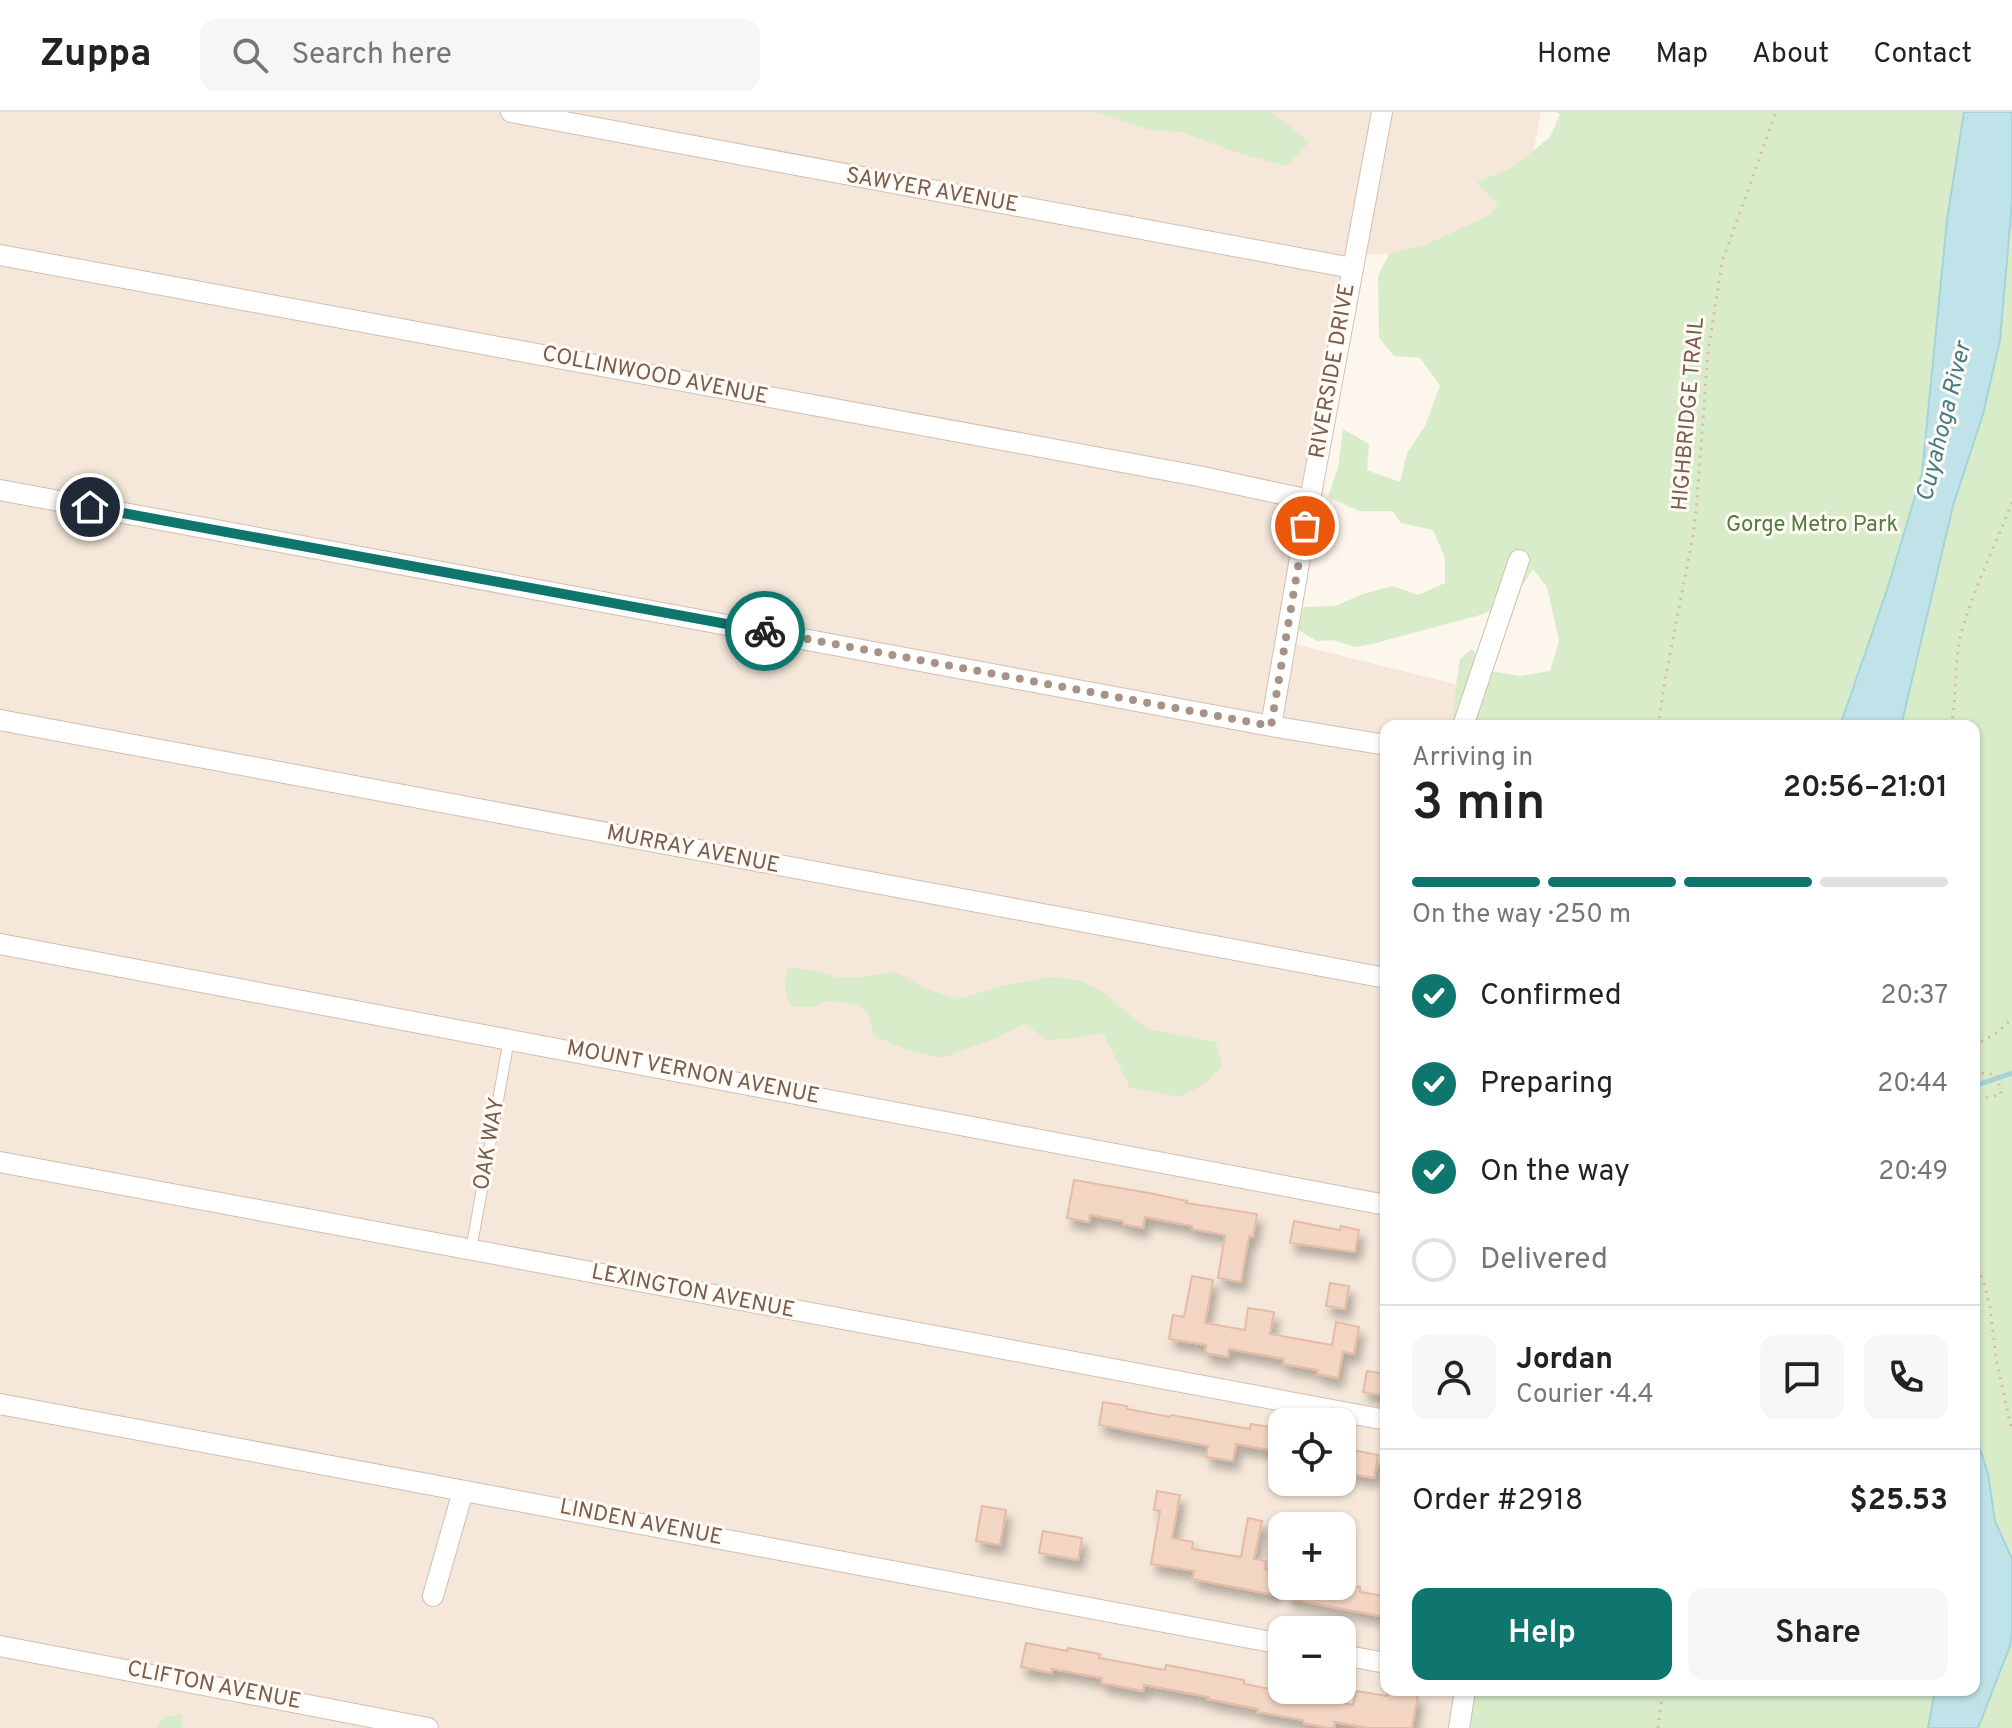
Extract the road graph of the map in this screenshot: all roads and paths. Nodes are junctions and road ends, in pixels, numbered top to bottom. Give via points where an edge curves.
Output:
1 (511, 112) edge
2 (1382, 112) edge
3 (1776, 112) edge
4 (0, 255) edge
5 (1352, 268) junction
6 (0, 490) edge
7 (1310, 500) junction
8 (2012, 502) edge
9 (1519, 560) dead end
10 (0, 720) edge
11 (1465, 720) edge
12 (1659, 720) edge
13 (1952, 720) edge
14 (1271, 726) junction
15 (1380, 744) edge
16 (0, 944) edge
17 (1380, 977) edge
18 (2012, 1019) edge
19 (509, 1039) junction
20 (1980, 1042) edge
21 (1980, 1073) edge
22 (1980, 1099) edge
23 (0, 1162) edge
24 (1380, 1204) edge
25 (471, 1250) junction
26 (1980, 1274) edge
27 (0, 1404) edge
28 (1380, 1419) edge
29 (2012, 1432) edge
30 (463, 1491) junction
31 (433, 1596) dead end
32 (1268, 1641) edge
33 (0, 1646) edge
34 (1356, 1658) edge
35 (1380, 1662) edge
36 (1464, 1696) edge
37 (1662, 1696) edge
38 (428, 1728) edge
39 (1459, 1728) edge
40 (1658, 1728) edge

1 - 5 street, SAWYER AVENUE
2 - 5 street, RIVERSIDE DRIVE
3 - 12 path, HIGHBRIDGE TRAIL via 1722,262 1708,352 1693,536
4 - 7 street, COLLINWOOD AVENUE
5 - 7 street, RIVERSIDE DRIVE
6 - 14 street
7 - 14 street, RIVERSIDE DRIVE
8 - 13 path via 1966,619
9 - 11 street
10 - 17 street, MURRAY AVENUE
14 - 15 street
16 - 19 street, MOUNT VERNON AVENUE
18 - 20 path
19 - 24 street, MOUNT VERNON AVENUE
19 - 25 lane, OAK WAY
21 - 22 path via 1997,1075 2001,1094
23 - 25 street, LEXINGTON AVENUE
25 - 28 street, LEXINGTON AVENUE
26 - 29 path
27 - 30 street, LINDEN AVENUE
30 - 31 street
30 - 32 street, LINDEN AVENUE
33 - 38 street, CLIFTON AVENUE
34 - 35 street
36 - 39 street
37 - 40 path

